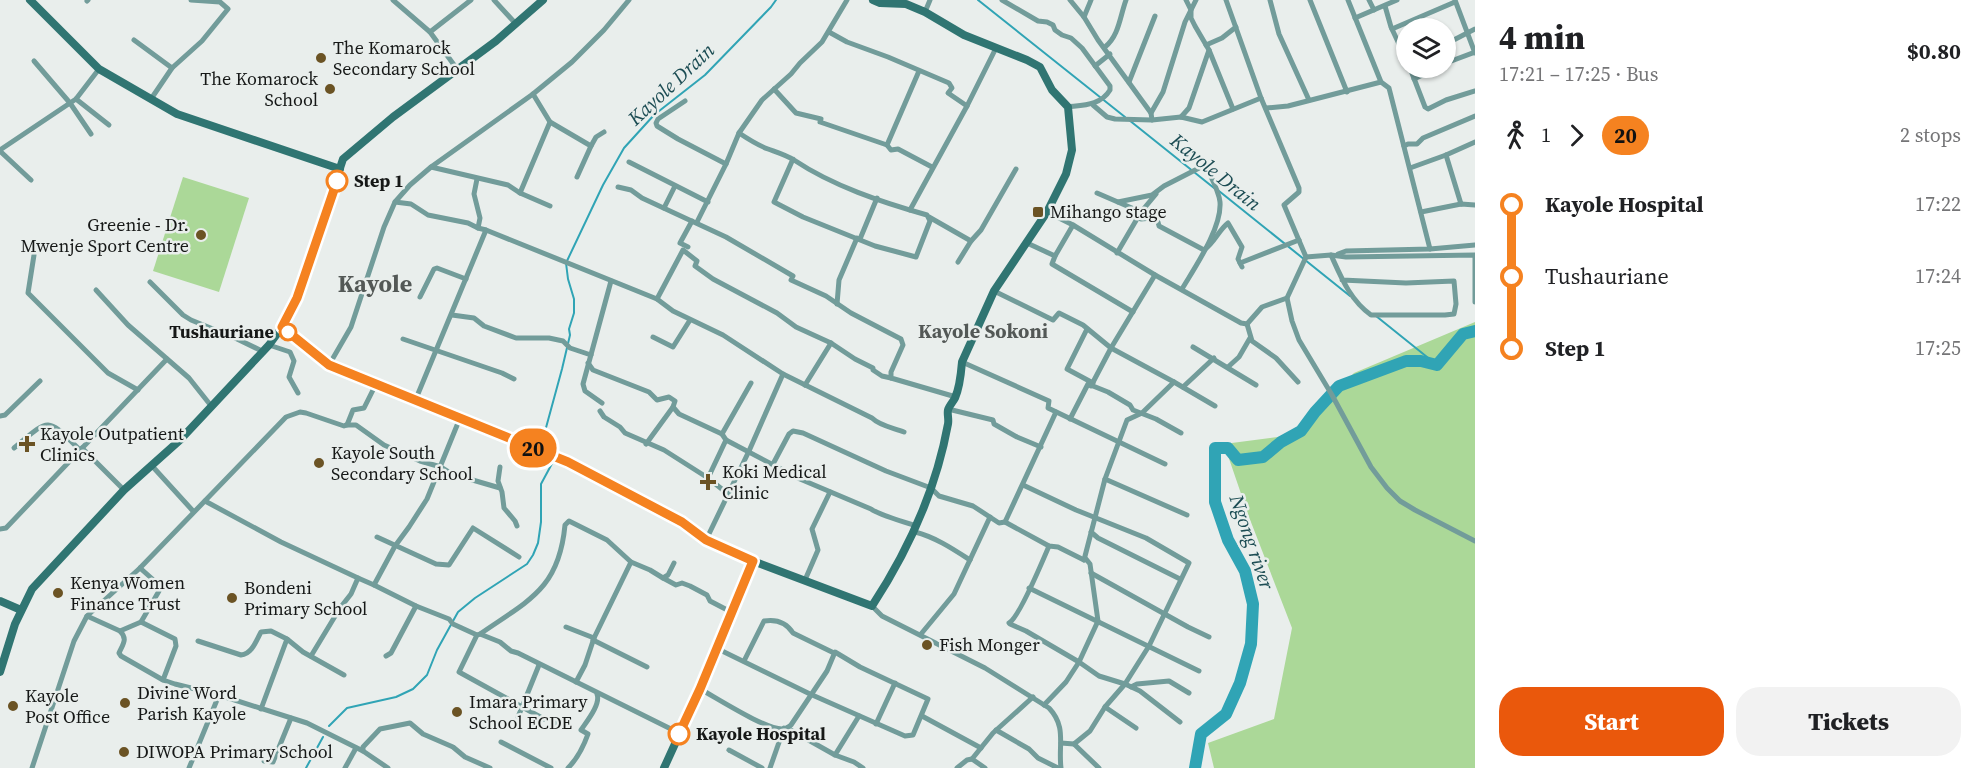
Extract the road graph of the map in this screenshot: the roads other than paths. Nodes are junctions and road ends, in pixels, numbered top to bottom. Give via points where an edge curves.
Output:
1 (191, 0) edge
2 (393, 0) edge
3 (471, 0) edge
4 (494, 0) edge
5 (543, 0) edge
6 (629, 0) edge
7 (848, 0) edge
8 (873, 0) edge
9 (930, 0) edge
10 (1002, 0) edge
11 (1070, 0) edge
12 (1091, 0) edge
13 (1126, 0) edge
14 (1186, 0) edge
15 (1196, 0) edge
16 (1226, 0) edge
17 (1270, 0) edge
18 (1310, 0) edge
19 (1348, 0) edge
20 (1370, 0) edge
21 (1397, 0) edge
22 (34, 1) edge
23 (1455, 1) edge
24 (401, 2) edge
25 (1015, 3) edge
26 (1385, 6) junction
27 (1191, 10) junction
28 (1374, 10) junction
29 (926, 12) junction
30 (1155, 16) dead end
31 (1084, 17) junction
32 (1355, 18) junction
33 (516, 24) junction
34 (1236, 27) junction
35 (1392, 29) junction
36 (1475, 29) edge
37 (430, 32) junction
38 (829, 32) junction
39 (1467, 32) junction
40 (1396, 37) edge
41 (1456, 38) edge
42 (134, 40) dead end
43 (1105, 47) junction
44 (1207, 47) junction
45 (996, 48) junction
46 (1475, 52) edge
47 (1110, 54) junction
48 (1456, 59) edge
49 (34, 61) dead end
50 (1095, 66) junction
51 (172, 68) junction
52 (99, 69) junction
53 (457, 69) junction
54 (919, 71) junction
55 (1414, 79) edge
56 (1129, 82) junction
57 (1381, 82) junction
58 (774, 89) junction
59 (1475, 91) edge
60 (1347, 92) junction
61 (533, 94) junction
62 (1261, 98) junction
63 (76, 99) junction
64 (151, 99) junction
65 (685, 100) dead end
66 (1309, 100) junction
67 (70, 103) junction
68 (1093, 105) junction
69 (967, 106) junction
70 (1068, 107) junction
71 (1266, 108) junction
72 (1233, 109) junction
73 (1151, 113) junction
74 (1475, 116) edge
75 (1181, 117) junction
76 (1152, 120) junction
77 (550, 122) junction
78 (109, 125) dead end
79 (604, 132) dead end
80 (739, 133) junction
81 (91, 134) dead end
82 (1475, 142) edge
83 (591, 146) junction
84 (887, 146) junction
85 (1404, 146) junction
86 (0, 150) edge
87 (1446, 155) junction
88 (793, 159) junction
89 (629, 162) dead end
90 (726, 164) junction
91 (431, 167) junction
92 (932, 167) junction
93 (1410, 168) junction
94 (340, 169) junction
95 (1016, 169) dead end
96 (577, 177) dead end
97 (477, 179) junction
98 (31, 180) dead end
99 (675, 186) junction
100 (1164, 186) junction
101 (618, 187) dead end
102 (520, 193) junction
103 (1097, 193) dead end
104 (877, 198) junction
105 (395, 202) junction
106 (708, 202) junction
107 (1118, 202) junction
108 (1461, 204) junction
109 (1475, 205) edge
110 (550, 206) dead end
111 (664, 207) junction
112 (910, 210) junction
113 (1047, 212) junction
114 (1141, 212) junction
115 (1420, 212) junction
116 (929, 217) junction
117 (695, 222) junction
118 (1073, 225) junction
119 (478, 228) junction
120 (486, 230) junction
121 (858, 238) junction
122 (1299, 240) junction
123 (971, 241) junction
124 (1027, 243) junction
125 (1475, 245) edge
126 (688, 247) dead end
127 (1430, 249) junction
128 (1204, 250) junction
129 (1117, 253) junction
130 (34, 255) dead end
131 (1334, 255) junction
132 (1475, 255) edge
133 (1055, 256) junction
134 (1306, 257) junction
135 (958, 262) dead end
136 (1155, 275) junction
137 (466, 279) junction
138 (1342, 280) junction
139 (611, 281) junction
140 (150, 282) dead end
141 (96, 290) dead end
142 (1182, 290) junction
143 (994, 291) junction
144 (420, 297) dead end
145 (1287, 298) junction
146 (657, 299) junction
147 (1475, 302) edge
148 (837, 304) junction
149 (1133, 312) junction
150 (452, 315) junction
151 (690, 320) junction
152 (1247, 324) junction
153 (282, 327) junction
154 (1087, 329) junction
155 (1251, 334) junction
156 (653, 337) dead end
157 (403, 339) dead end
158 (831, 343) junction
159 (269, 345) junction
160 (1193, 347) dead end
161 (1111, 348) junction
162 (435, 350) junction
163 (262, 351) junction
164 (591, 355) junction
165 (1214, 358) junction
166 (167, 359) junction
167 (962, 362) junction
168 (588, 363) junction
169 (329, 365) junction
170 (1228, 368) junction
171 (783, 374) junction
172 (891, 378) junction
173 (514, 379) dead end
174 (40, 381) dead end
175 (1174, 382) junction
176 (1298, 382) dead end
177 (751, 383) dead end
178 (376, 384) junction
179 (1092, 384) junction
180 (806, 385) junction
181 (1256, 386) dead end
182 (1183, 387) junction
183 (138, 390) junction
184 (298, 393) dead end
185 (956, 397) junction
186 (415, 401) junction
187 (602, 404) dead end
188 (673, 406) junction
189 (1215, 406) dead end
190 (212, 407) junction
191 (948, 409) junction
192 (600, 411) dead end
193 (1056, 412) junction
194 (1142, 413) junction
195 (0, 416) edge
196 (460, 418) junction
197 (1070, 418) junction
198 (344, 425) junction
199 (904, 432) dead end
200 (1181, 433) dead end
201 (722, 434) junction
202 (726, 440) junction
203 (1119, 442) junction
204 (646, 444) junction
205 (1041, 447) junction
206 (14, 448) dead end
207 (81, 449) junction
208 (749, 451) junction
209 (773, 464) junction
210 (1165, 464) dead end
211 (153, 467) junction
212 (441, 467) junction
213 (500, 467) dead end
214 (708, 478) junction
215 (1105, 479) junction
216 (1023, 485) junction
217 (500, 488) junction
218 (931, 488) junction
219 (124, 490) junction
220 (830, 492) junction
221 (728, 495) junction
222 (205, 501) junction
223 (193, 511) junction
224 (1187, 515) dead end
225 (990, 517) junction
226 (1095, 518) junction
227 (1005, 522) junction
228 (517, 526) dead end
229 (0, 529) edge
230 (916, 529) junction
231 (1091, 532) junction
232 (377, 537) dead end
233 (706, 540) junction
234 (1475, 542) edge
235 (395, 546) junction
236 (1049, 546) junction
237 (519, 557) dead end
238 (970, 560) junction
239 (1084, 560) junction
240 (753, 561) junction
241 (631, 562) junction
242 (674, 563) dead end
243 (140, 568) junction
244 (1091, 573) junction
245 (358, 578) junction
246 (663, 578) junction
247 (1180, 579) junction
248 (805, 580) junction
249 (374, 585) junction
250 (1029, 588) junction
251 (0, 601) edge
252 (416, 606) junction
253 (872, 606) junction
254 (21, 610) junction
255 (733, 613) junction
256 (1163, 613) junction
257 (87, 616) junction
258 (1098, 621) junction
259 (141, 622) junction
260 (566, 627) dead end
261 (120, 631) junction
262 (921, 634) junction
263 (479, 635) junction
264 (1209, 637) dead end
265 (287, 639) junction
266 (594, 639) junction
267 (198, 641) dead end
268 (1149, 646) junction
269 (716, 648) junction
270 (834, 653) junction
271 (311, 656) junction
272 (386, 656) dead end
273 (744, 661) junction
274 (1079, 662) junction
275 (539, 664) junction
276 (647, 667) dead end
277 (1199, 671) dead end
278 (0, 672) edge
279 (344, 675) dead end
280 (163, 680) junction
281 (576, 682) junction
282 (895, 683) junction
283 (1128, 686) junction
284 (700, 689) junction
285 (596, 693) junction
286 (1189, 693) dead end
287 (810, 694) junction
288 (219, 695) junction
289 (1033, 697) junction
290 (1044, 705) junction
291 (521, 707) junction
292 (1105, 707) junction
293 (261, 709) junction
294 (859, 716) junction
295 (922, 716) junction
296 (518, 717) dead end
297 (291, 718) junction
298 (1180, 722) dead end
299 (876, 724) junction
300 (563, 727) dead end
301 (785, 728) junction
302 (1136, 728) dead end
303 (996, 730) junction
304 (679, 734) junction
305 (501, 742) dead end
306 (1061, 743) junction
307 (1074, 744) junction
308 (356, 748) junction
309 (981, 748) junction
310 (729, 750) dead end
311 (363, 751) junction
312 (835, 755) junction
313 (972, 759) junction
314 (264, 761) dead end
315 (667, 767) edge
316 (32, 768) edge
317 (189, 768) edge
318 (345, 768) edge
319 (388, 768) edge
320 (490, 768) edge
321 (551, 768) edge
322 (568, 768) edge
323 (762, 768) edge
324 (770, 768) edge
325 (863, 768) edge
326 (957, 768) edge
327 (985, 768) edge
328 (1060, 768) edge
329 (1100, 768) edge

1 - 51 street via 220,2 228,9 202,41
2 - 24 street
3 - 37 street
4 - 33 street
5 - 33 street
6 - 61 street via 572,62
7 - 38 street
8 - 29 street via 906,4
9 - 29 street
10 - 25 street
11 - 31 street
12 - 31 street
13 - 43 street via 1116,33
14 - 27 street
15 - 27 street
16 - 34 street
17 - 66 street via 1280,34
18 - 60 street
19 - 32 street
20 - 28 street
21 - 26 street
22 - 52 street
23 - 35 street
23 - 39 street
24 - 37 street
25 - 50 street via 1038,21 1053,25 1071,38
26 - 28 street
26 - 35 street
27 - 44 street via 1191,18
27 - 73 street via 1163,92
28 - 32 street
29 - 45 street via 964,35
30 - 56 street
31 - 43 street
32 - 57 street
33 - 53 street
34 - 44 street
34 - 62 street
35 - 40 street
36 - 39 street
37 - 53 street
38 - 54 street
38 - 58 street
39 - 41 street
39 - 46 street
42 - 51 street
43 - 47 street
44 - 72 street
44 - 75 street via 1189,108
45 - 69 street
45 - 70 street via 1040,67 1052,90
46 - 48 street
47 - 50 street
47 - 56 street
49 - 67 street
50 - 68 street via 1110,90
51 - 64 street
52 - 63 street
52 - 64 street
53 - 94 street via 352,151 343,159
54 - 69 street via 949,83 952,88 948,93
54 - 84 street
55 - 59 street via 1428,109
56 - 73 street
57 - 60 street
57 - 85 street via 1389,88
58 - 80 street
58 - 84 street via 796,113
60 - 66 street
61 - 77 street
61 - 91 street
62 - 71 street
62 - 72 street
63 - 67 street
63 - 78 street
64 - 94 street via 193,120
65 - 90 street via 658,120 657,126
66 - 71 street
67 - 81 street
67 - 86 street
68 - 70 street
68 - 76 street via 1107,117
69 - 92 street
70 - 113 street via 1071,160
71 - 122 street via 1299,188 1284,205
72 - 75 street via 1202,122
73 - 76 street
74 - 85 street via 1417,144
75 - 76 street
77 - 83 street
77 - 102 street
79 - 83 street via 596,136
80 - 88 street
80 - 90 street
82 - 87 street
83 - 96 street
84 - 92 street
85 - 93 street
86 - 98 street
87 - 93 street
87 - 108 street
88 - 104 street via 833,182
88 - 121 street via 774,202
89 - 99 street
90 - 106 street
91 - 97 street
91 - 105 street
92 - 112 street
93 - 115 street
94 - 153 street via 297,298
95 - 123 street
97 - 102 street via 508,185
97 - 119 street via 474,194 480,218
99 - 106 street
99 - 111 street
100 - 107 street via 1152,195
100 - 114 street
100 - 128 street via 1206,166 1220,201 1219,218
101 - 111 street
102 - 110 street
103 - 107 street
104 - 112 street
104 - 121 street
105 - 119 street
105 - 169 street via 351,327
106 - 117 street
107 - 114 street
108 - 109 street
108 - 115 street
111 - 117 street
112 - 116 street
113 - 118 street
113 - 124 street
114 - 128 street via 1141,219 1152,218 1163,229
114 - 129 street
115 - 127 street
116 - 121 street via 916,257
116 - 123 street
117 - 126 street via 680,243
117 - 148 street via 761,256 794,276 791,280
118 - 129 street
118 - 133 street
119 - 120 street
120 - 137 street
120 - 139 street
121 - 148 street via 838,280
122 - 128 street via 1241,265 1238,259 1242,247 1228,223
122 - 134 street
123 - 135 street
124 - 133 street
124 - 143 street
125 - 127 street
127 - 131 street via 1346,251
128 - 142 street
129 - 136 street
130 - 183 street via 28,293 108,373
131 - 132 street
131 - 134 street
131 - 138 street
132 - 147 street
133 - 149 street via 1052,264
134 - 145 street
136 - 142 street
136 - 149 street
137 - 144 street via 436,268
137 - 150 street
138 - 138 street via 1454,281 1456,308 1454,314 1445,315 1371,315 1358,305
139 - 146 street
139 - 164 street
140 - 163 street via 191,320
141 - 166 street
142 - 152 street
143 - 154 street via 1053,320 1059,313
143 - 167 street
145 - 152 street via 1262,307
145 - 234 street via 1299,340 1371,467 1387,488 1400,501
146 - 151 street
146 - 158 street via 683,250 698,261 695,266 713,279
148 - 172 street via 903,342
149 - 161 street
150 - 162 street
150 - 164 street via 474,318 516,338 563,341 570,348
151 - 156 street via 673,347
151 - 171 street via 723,335
152 - 155 street
153 - 159 street
153 - 169 street
154 - 161 street
154 - 179 street via 1067,369
155 - 170 street
155 - 176 street via 1252,341 1276,358
157 - 162 street
158 - 172 street
158 - 180 street
159 - 163 street
159 - 184 street via 290,352 294,361 289,377
160 - 165 street
161 - 175 street
161 - 179 street
162 - 173 street
162 - 186 street
163 - 190 street
164 - 168 street
165 - 170 street
165 - 182 street
166 - 183 street
166 - 190 street via 189,378
167 - 185 street
167 - 193 street via 1049,401 1048,408
168 - 187 street via 583,388
168 - 188 street via 593,370 649,392 657,400 669,397 675,401
169 - 178 street
170 - 181 street
171 - 180 street
171 - 208 street
172 - 185 street
174 - 195 street
175 - 182 street
175 - 194 street
177 - 201 street
178 - 186 street
178 - 198 street via 364,408 353,410
179 - 194 street
179 - 197 street via 1086,385
180 - 199 street via 878,424
182 - 189 street
183 - 207 street
185 - 191 street
186 - 196 street
188 - 201 street via 680,414
188 - 204 street
190 - 211 street
191 - 205 street via 993,420 1017,437
191 - 218 street via 949,421
192 - 204 street via 625,433
193 - 197 street
193 - 205 street
194 - 200 street
194 - 203 street via 1127,420
196 - 212 street
196 - 233 street via 568,462 682,522
197 - 203 street
198 - 212 street via 356,425 384,445
198 - 222 street via 300,412 286,417
201 - 202 street
202 - 208 street
202 - 214 street
203 - 210 street
203 - 215 street
204 - 214 street via 664,450
205 - 216 street
206 - 207 street via 47,424 57,426
207 - 219 street
207 - 229 street via 6,528
208 - 209 street
208 - 221 street
209 - 218 street via 793,431
209 - 220 street
211 - 219 street
211 - 223 street
212 - 217 street
212 - 235 street via 427,499
213 - 217 street
214 - 221 street
215 - 224 street
215 - 226 street
216 - 226 street
216 - 227 street
217 - 228 street via 504,508
218 - 225 street via 939,496 973,506
218 - 230 street
219 - 254 street via 48,570
220 - 230 street
220 - 248 street via 812,529 818,550
221 - 233 street
222 - 223 street
222 - 245 street
223 - 243 street
225 - 227 street
225 - 238 street
226 - 231 street
226 - 247 street via 1146,538 1188,562
227 - 236 street
230 - 238 street
230 - 253 street
231 - 239 street
231 - 247 street
232 - 235 street
233 - 240 street
235 - 237 street via 436,564 449,565 473,528
235 - 249 street
236 - 239 street
236 - 250 street
238 - 262 street via 954,594
239 - 244 street via 1089,561
240 - 248 street
240 - 255 street
241 - 246 street
241 - 263 street via 608,540 567,522 558,564 547,583
241 - 266 street
242 - 246 street
243 - 257 street
243 - 259 street via 159,588
244 - 256 street
244 - 258 street
245 - 249 street
245 - 271 street
246 - 255 street via 676,585 690,586
247 - 256 street
248 - 253 street
249 - 252 street
250 - 258 street
250 - 274 street via 1009,623
251 - 254 street
252 - 263 street
252 - 272 street
253 - 262 street via 882,616
254 - 278 street
255 - 269 street
256 - 264 street
256 - 268 street
257 - 261 street
257 - 316 street via 74,641
258 - 268 street
258 - 274 street
259 - 261 street
259 - 280 street via 175,639
260 - 266 street
261 - 280 street via 125,640 121,656
262 - 289 street
263 - 275 street
263 - 291 street via 459,672
265 - 267 street via 263,630 249,653 241,655
265 - 271 street
265 - 293 street
266 - 276 street
266 - 281 street
268 - 277 street
268 - 283 street
269 - 273 street
269 - 284 street
270 - 273 street via 771,620 764,621
270 - 282 street
270 - 287 street via 827,671
271 - 279 street
273 - 287 street
274 - 283 street
274 - 290 street
275 - 281 street
275 - 291 street
280 - 288 street
281 - 285 street
282 - 295 street via 928,699
282 - 299 street
283 - 286 street via 1169,681
283 - 292 street
283 - 298 street
284 - 301 street via 756,721
284 - 304 street
285 - 304 street
285 - 322 street via 598,699 590,721 581,730 588,734 583,748
287 - 294 street
287 - 301 street via 791,725
288 - 293 street
288 - 317 street
289 - 290 street
289 - 303 street
290 - 306 street via 1055,715
291 - 296 street
291 - 300 street
292 - 302 street
292 - 307 street via 1090,731
293 - 297 street
294 - 299 street
294 - 312 street
295 - 299 street via 912,735 897,734
295 - 309 street
297 - 308 street
297 - 314 street via 273,762
301 - 312 street
301 - 324 street
303 - 309 street
303 - 328 street
304 - 315 street
305 - 321 street
306 - 307 street
306 - 328 street
307 - 329 street
308 - 311 street
308 - 318 street
309 - 313 street
310 - 323 street
311 - 319 street
311 - 320 street via 380,729 410,723 423,734
312 - 325 street
313 - 326 street
313 - 327 street

